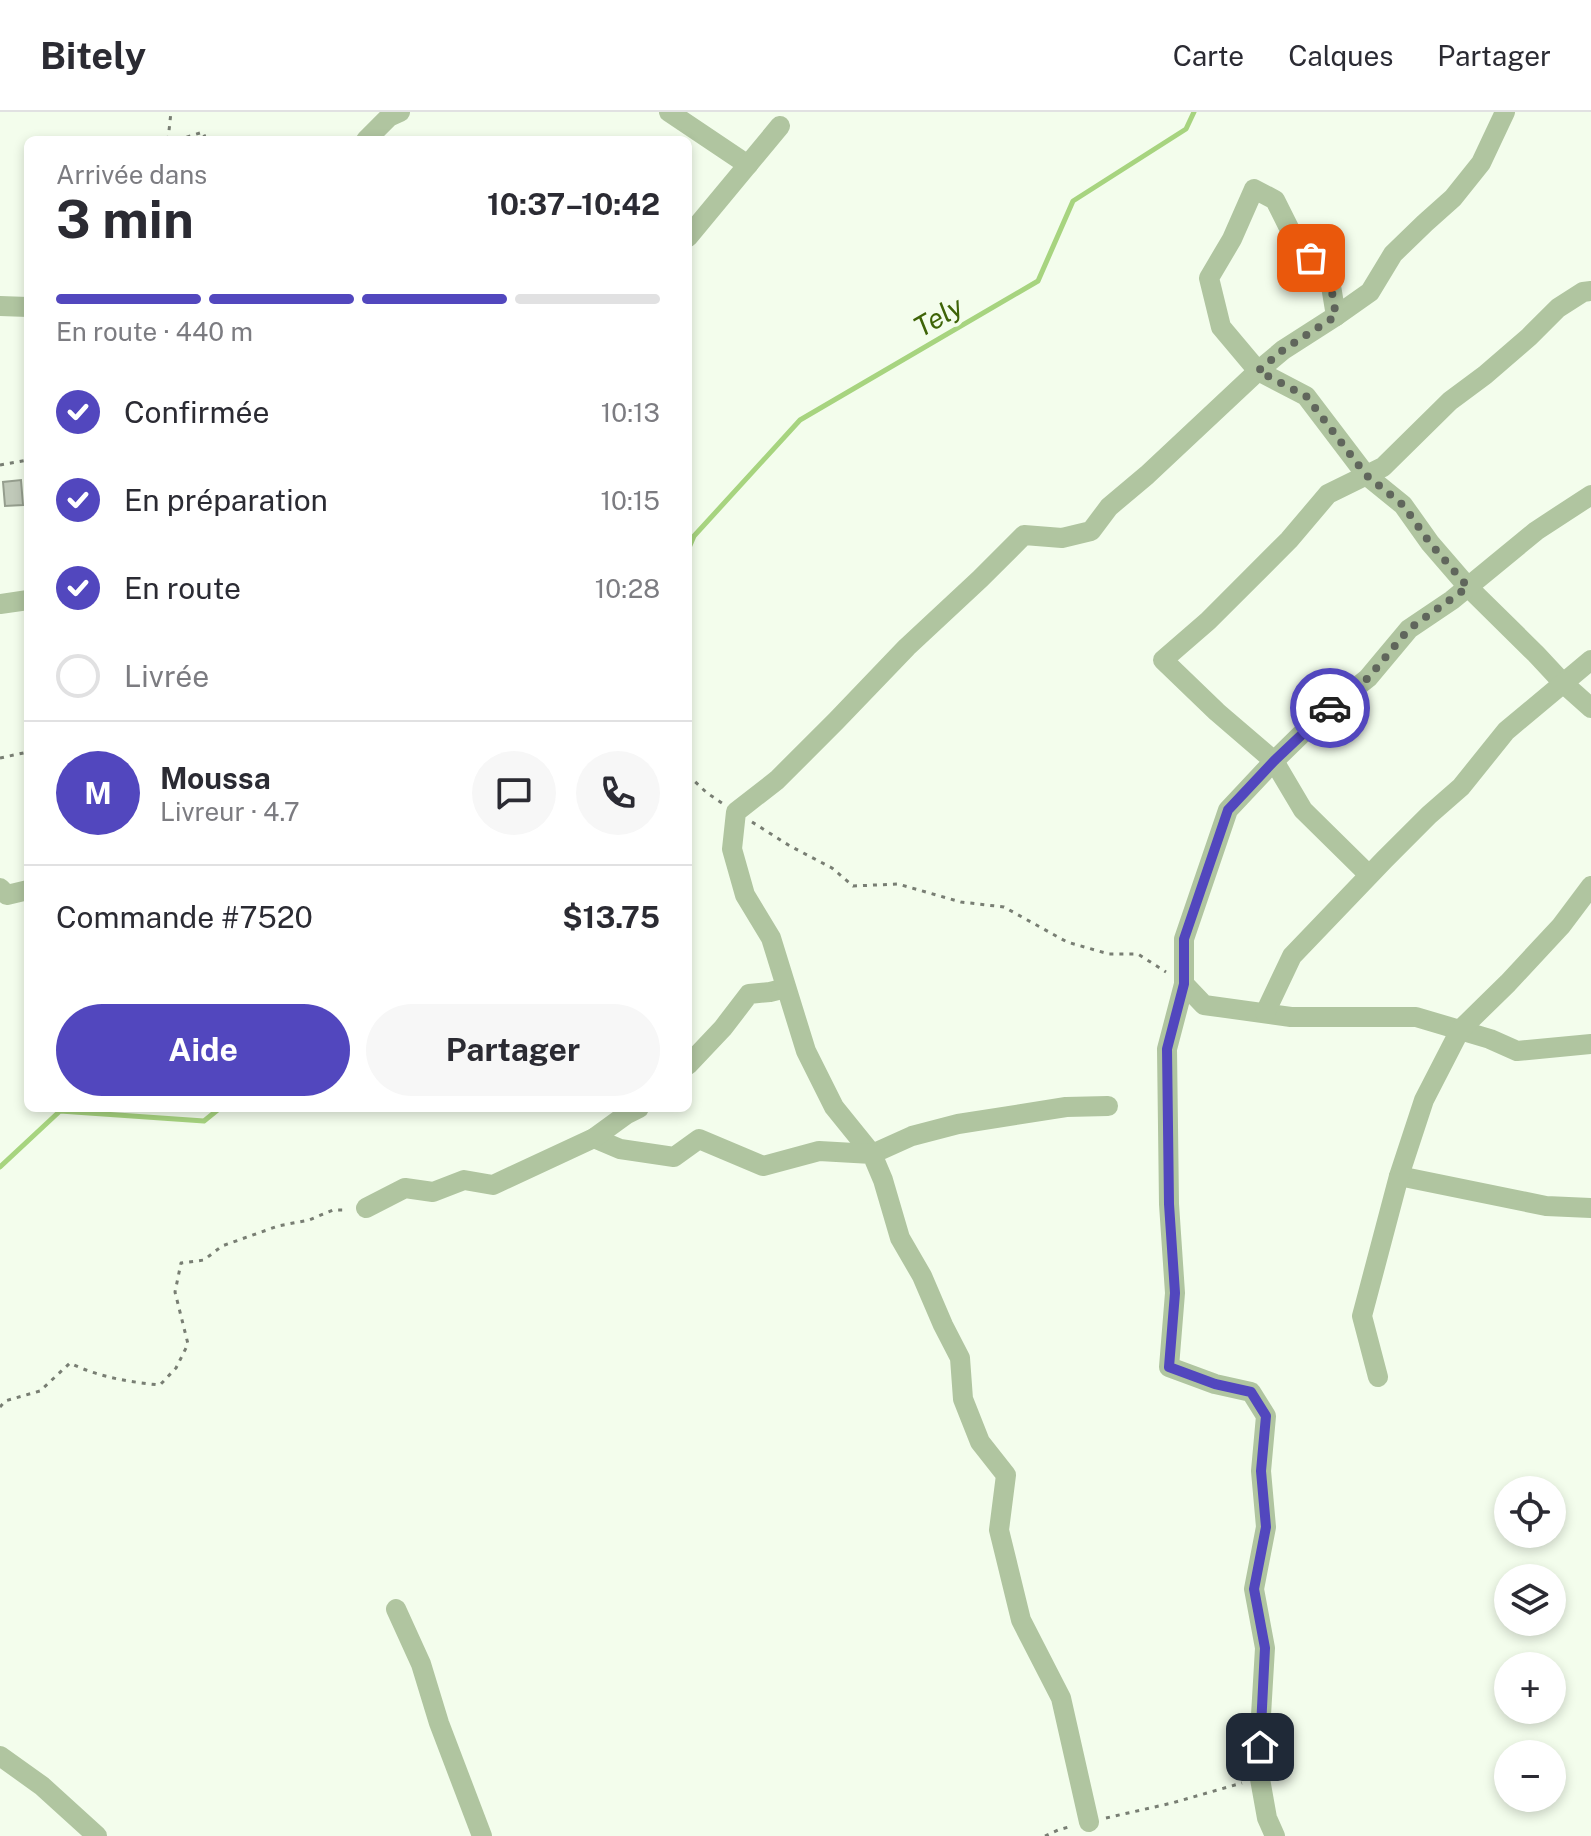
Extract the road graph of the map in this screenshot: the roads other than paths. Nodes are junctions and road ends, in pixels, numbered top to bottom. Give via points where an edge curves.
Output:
1 (400, 112) edge
2 (669, 112) edge
3 (1505, 112) edge
4 (780, 126) dead end
5 (370, 136) edge
6 (748, 165) junction
7 (692, 232) edge
8 (1591, 291) edge
9 (0, 306) edge
10 (24, 307) edge
11 (1336, 316) junction
12 (1258, 371) junction
13 (1366, 475) junction
14 (1591, 495) edge
15 (1468, 587) junction
16 (24, 601) edge
17 (0, 604) edge
18 (1591, 660) edge
19 (1563, 683) junction
20 (1591, 708) edge
21 (1274, 761) junction
22 (1369, 875) junction
23 (1591, 886) edge
24 (0, 888) edge
25 (24, 891) edge
26 (1184, 984) junction
27 (786, 988) junction
28 (1265, 1013) junction
29 (1460, 1030) junction
30 (1591, 1044) edge
31 (692, 1061) edge
32 (1108, 1106) dead end
33 (631, 1112) edge
34 (594, 1138) junction
35 (872, 1154) junction
36 (1399, 1176) junction
37 (366, 1208) road end
38 (1591, 1208) edge
39 (1378, 1377) dead end
40 (396, 1609) dead end
41 (0, 1756) edge
42 (1089, 1822) road end
43 (97, 1836) edge
44 (482, 1836) edge
45 (1275, 1836) edge

1 - 5 street
2 - 6 street
3 - 11 street via 1481,163 1453,198 1393,254 1370,292
4 - 6 street
6 - 7 street
8 - 13 street via 1558,308 1383,467
9 - 10 street
11 - 12 street
11 - 12 street via 1330,280 1293,236 1275,200 1254,189 1209,278 1221,327
12 - 13 street via 1306,396
12 - 27 street via 1109,507 1091,531 1062,538 1024,535 777,780 736,812 736,864 745,895 771,938
13 - 15 street via 1403,505
13 - 21 street via 1328,494 1280,550 1163,660
14 - 15 street via 1536,531
15 - 19 street
15 - 21 street via 1409,629 1368,678
16 - 17 street
18 - 19 street
19 - 20 street
19 - 22 street via 1506,731 1461,787
21 - 22 street via 1303,810
21 - 26 street via 1228,810 1184,939
22 - 28 street via 1292,956
23 - 29 street via 1561,926
24 - 25 street via 7,895
26 - 28 street via 1204,1005
26 - 45 street via 1167,1049 1175,1293 1169,1367 1251,1392 1266,1416 1261,1471 1266,1527 1254,1589 1265,1648 1260,1779
27 - 31 street via 749,994
27 - 35 street via 806,1051 834,1107
28 - 29 street via 1416,1017
29 - 30 street via 1517,1051
29 - 36 street via 1424,1100
32 - 35 street via 1066,1107 958,1124
33 - 34 street
34 - 35 street via 620,1149 674,1157 699,1139 763,1166 819,1151
34 - 37 street via 493,1185 464,1180 433,1192 405,1188
35 - 42 street via 900,1238 960,1358 963,1399 980,1442 1006,1475 999,1530 1021,1620 1061,1698
36 - 38 street via 1546,1206
36 - 39 street via 1362,1316
40 - 44 street
41 - 43 street

